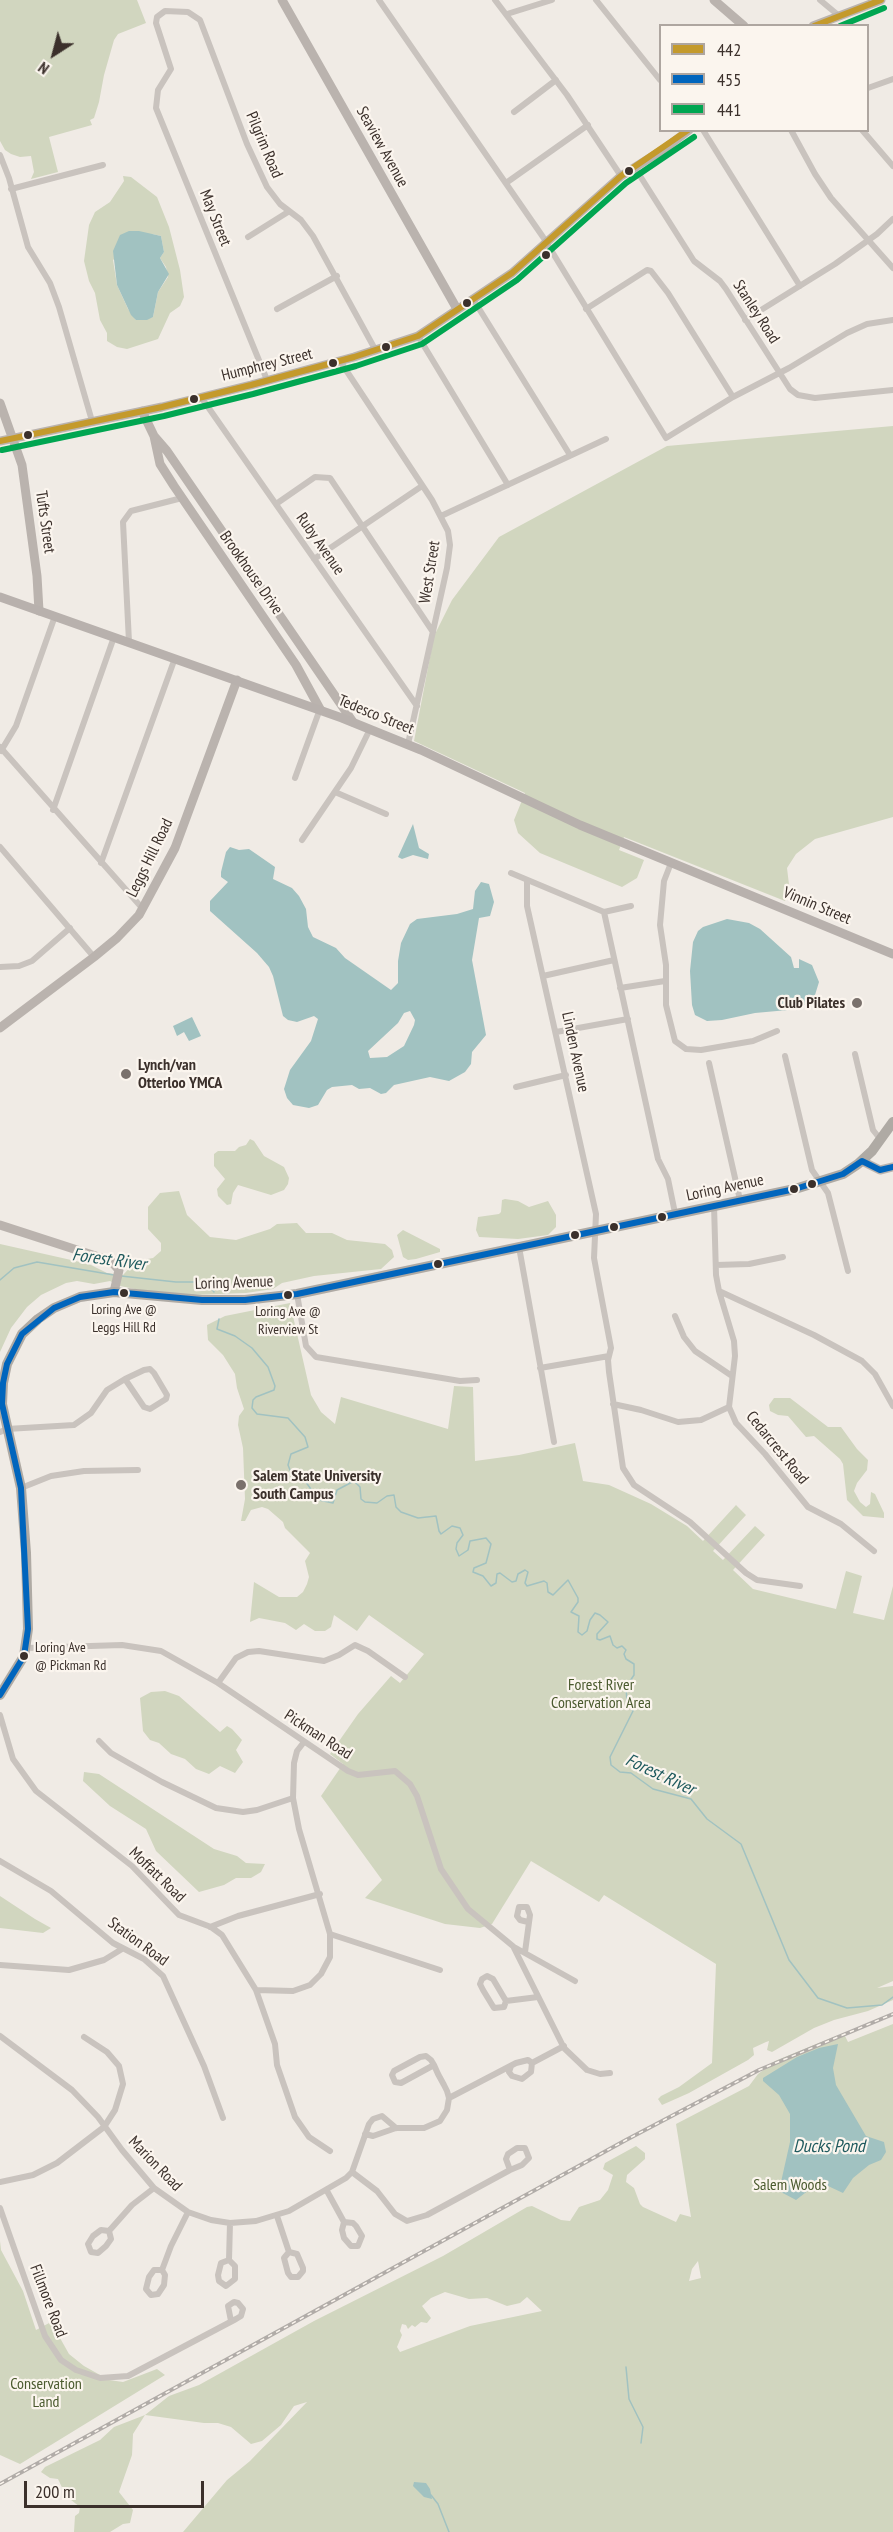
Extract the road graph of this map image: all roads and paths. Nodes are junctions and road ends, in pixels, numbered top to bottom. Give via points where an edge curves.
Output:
1 (282, 0) edge
2 (379, 0) edge
3 (495, 0) edge
4 (552, 0) edge
5 (596, 0) edge
6 (714, 0) edge
7 (820, 0) edge
8 (881, 0) edge
9 (507, 14) junction
10 (838, 15) junction
11 (742, 24) edge
12 (818, 24) edge
13 (171, 66) joint
14 (659, 79) edge
15 (893, 79) edge
16 (556, 80) junction
17 (869, 87) edge
18 (514, 112) dead end
19 (588, 125) junction
20 (686, 132) edge
21 (704, 132) edge
22 (792, 132) edge
23 (864, 132) edge
24 (0, 154) edge
25 (103, 165) dead end
26 (893, 166) edge
27 (634, 168) junction
28 (621, 176) junction
29 (506, 183) junction
30 (11, 189) junction
31 (288, 212) junction
32 (893, 219) edge
33 (248, 237) dead end
34 (868, 240) junction
35 (546, 243) junction
36 (893, 268) edge
37 (336, 276) junction
38 (800, 286) junction
39 (473, 299) junction
40 (277, 309) dead end
41 (457, 309) junction
42 (586, 309) junction
43 (745, 320) junction
44 (893, 320) edge
45 (418, 336) junction
46 (376, 351) junction
47 (340, 361) junction
48 (779, 373) junction
49 (267, 380) junction
50 (893, 390) edge
51 (201, 397) junction
52 (733, 397) junction
53 (0, 403) edge
54 (142, 411) junction
55 (92, 421) junction
56 (154, 435) junction
57 (606, 439) dead end
58 (12, 440) junction
59 (0, 441) edge
60 (570, 455) junction
61 (508, 485) junction
62 (422, 486) junction
63 (182, 498) junction
64 (276, 504) junction
65 (441, 516) junction
66 (213, 518) junction
67 (200, 526) junction
68 (362, 527) junction
69 (314, 559) junction
70 (0, 597) edge
71 (39, 611) junction
72 (55, 616) junction
73 (291, 630) junction
74 (433, 632) junction
75 (114, 637) junction
76 (278, 638) junction
77 (129, 642) junction
78 (175, 658) junction
79 (237, 680) junction
80 (417, 705) junction
81 (320, 709) junction
82 (353, 722) junction
83 (370, 729) junction
84 (408, 744) junction
85 (1, 750) edge
86 (295, 778) dead end
87 (335, 792) junction
88 (53, 810) junction
89 (386, 814) dead end
90 (302, 840) dead end
91 (0, 847) edge
92 (671, 862) junction
93 (101, 863) junction
94 (511, 873) dead end
95 (527, 880) junction
96 (730, 886) joint
97 (631, 906) dead end
98 (143, 909) junction
99 (604, 912) junction
100 (70, 928) junction
101 (893, 954) edge
102 (94, 957) junction
103 (614, 960) junction
104 (0, 967) edge
105 (543, 976) junction
106 (665, 981) junction
107 (620, 988) junction
108 (628, 1019) junction
109 (0, 1028) edge
110 (777, 1031) dead end
111 (556, 1032) junction
112 (855, 1054) dead end
113 (785, 1056) dead end
114 (710, 1063) dead end
115 (566, 1075) junction
116 (516, 1087) dead end
117 (893, 1122) edge
118 (881, 1140) junction
119 (862, 1161) junction
120 (893, 1167) edge
121 (822, 1182) junction
122 (740, 1200) junction
123 (714, 1205) junction
124 (675, 1213) junction
125 (0, 1225) edge
126 (595, 1231) junction
127 (519, 1247) junction
128 (783, 1257) dead end
129 (716, 1265) junction
130 (848, 1271) dead end
131 (116, 1288) junction
132 (719, 1291) junction
133 (297, 1294) junction
134 (675, 1316) dead end
135 (609, 1356) junction
136 (540, 1368) junction
137 (732, 1376) junction
138 (125, 1380) junction
139 (477, 1380) dead end
140 (613, 1404) junction
141 (893, 1406) edge
142 (729, 1407) junction
143 (3, 1430) edge
144 (554, 1442) dead end
145 (138, 1470) dead end
146 (21, 1488) junction
147 (874, 1551) dead end
148 (800, 1586) dead end
149 (27, 1648) junction
150 (405, 1677) dead end
151 (218, 1683) junction
152 (1, 1691) edge
153 (0, 1715) edge
154 (99, 1741) dead end
155 (304, 1742) junction
156 (293, 1798) junction
157 (0, 1861) edge
158 (320, 1894) junction
159 (528, 1922) dead end
160 (210, 1926) junction
161 (330, 1934) junction
162 (514, 1947) junction
163 (122, 1949) junction
164 (525, 1952) junction
165 (0, 1965) edge
166 (440, 1970) dead end
167 (574, 1981) dead end
168 (256, 1990) junction
169 (538, 1997) junction
170 (506, 2001) junction
171 (0, 2036) edge
172 (84, 2037) dead end
173 (564, 2046) junction
174 (532, 2063) junction
175 (434, 2065) junction
176 (512, 2065) junction
177 (610, 2073) dead end
178 (449, 2098) junction
179 (223, 2118) dead end
180 (104, 2127) junction
181 (396, 2128) junction
182 (365, 2134) junction
183 (330, 2151) dead end
184 (510, 2169) dead end
185 (352, 2172) junction
186 (0, 2182) edge
187 (154, 2188) junction
188 (327, 2191) junction
189 (0, 2208) edge
190 (188, 2212) junction
191 (277, 2216) junction
192 (344, 2222) dead end
193 (230, 2223) junction
194 (109, 2231) dead end
195 (289, 2252) dead end
196 (229, 2260) dead end
197 (162, 2270) dead end
198 (231, 2321) dead end

1 - 41 main road, Seaview Avenue
2 - 29 street
3 - 9 street
4 - 9 street
5 - 14 street
6 - 11 main road
7 - 10 street
8 - 10 main road
9 - 16 street
10 - 12 main road
13 - 31 street, Pilgrim Road via 157,17 165,11 188,12 200,20 255,163 273,196
13 - 49 street, May Street via 158,90 156,108
15 - 17 street
16 - 18 street
16 - 19 street
19 - 28 street
19 - 29 street
20 - 27 main road, Humphrey Street
21 - 38 street
22 - 34 street via 826,192
23 - 26 street
24 - 30 street
25 - 30 street
27 - 28 main road, Humphrey Street
27 - 43 street, Stanley Road via 694,261 720,281
28 - 35 main road, Humphrey Street
29 - 35 street
30 - 55 street via 28,247 46,275 59,307
31 - 33 street
31 - 37 street, Pilgrim Road via 307,226
32 - 34 street
34 - 36 street
34 - 38 street
35 - 39 main road, Humphrey Street via 512,273
35 - 42 street
37 - 40 street
37 - 46 street, Pilgrim Road
38 - 43 street
39 - 41 main road, Humphrey Street
39 - 60 street
41 - 45 main road, Humphrey Street
42 - 52 street via 647,270 654,273
42 - 52 street via 666,438
43 - 48 street, Stanley Road
44 - 48 street via 857,328
45 - 46 main road, Humphrey Street
45 - 61 street
46 - 47 main road, Humphrey Street
47 - 49 main road, Humphrey Street
47 - 62 street, West Street
48 - 50 street, Stanley Road via 790,389 806,397
48 - 52 street
49 - 51 main road, Humphrey Street
51 - 54 main road, Humphrey Street
51 - 64 street, Ruby Avenue
53 - 58 main road, Tufts Street
54 - 55 main road, Humphrey Street
54 - 56 main road, Brookhouse Drive
55 - 58 main road, Humphrey Street
56 - 63 main road, Brookhouse Drive via 161,465
56 - 66 main road, Brookhouse Drive
57 - 60 street
58 - 59 main road, Humphrey Street
58 - 71 main road, Tufts Street via 22,465
60 - 61 street
61 - 65 street
62 - 65 street, West Street
62 - 68 street
63 - 67 main road, Brookhouse Drive
63 - 77 street via 131,511 123,522
64 - 68 street via 315,477 325,476
64 - 69 street, Ruby Avenue
65 - 74 street, West Street via 450,545
66 - 67 street, Brookhouse Drive
66 - 73 main road, Brookhouse Drive
67 - 76 main road, Brookhouse Drive
68 - 69 street
68 - 74 street
69 - 80 street, Ruby Avenue
70 - 71 main road, Tedesco Street
71 - 72 main road, Tedesco Street
72 - 75 main road, Tedesco Street
72 - 85 street via 16,726
73 - 76 street, Brookhouse Drive
73 - 82 main road, Brookhouse Drive
74 - 80 street, West Street
75 - 77 main road, Tedesco Street
75 - 88 street
76 - 81 main road, Brookhouse Drive
77 - 78 main road, Tedesco Street
78 - 79 main road, Tedesco Street
78 - 93 street
79 - 81 main road, Tedesco Street
79 - 98 main road, Leggs Hill Road via 175,848
80 - 84 street, West Street
81 - 82 main road, Tedesco Street
81 - 86 street
82 - 83 main road, Tedesco Street
83 - 84 main road, Tedesco Street
83 - 87 street
84 - 92 main road, Tedesco Street via 560,817
85 - 88 street
87 - 89 street
87 - 90 street
88 - 93 street
91 - 100 street
92 - 96 main road, Tedesco Street
92 - 106 street via 663,887 660,925
93 - 98 street
94 - 95 street
95 - 99 street
95 - 105 street, Linden Avenue via 526,906
96 - 101 main road, Vinnin Street
97 - 99 street
98 - 102 main road, Leggs Hill Road via 127,929
99 - 103 street
100 - 102 street
100 - 104 street via 32,961
102 - 109 main road, Leggs Hill Road
103 - 105 street
103 - 107 street
105 - 111 street, Linden Avenue
106 - 107 street
106 - 110 street via 671,1032 686,1049 753,1041
107 - 108 street
108 - 111 street
108 - 124 street via 658,1159 668,1179
111 - 115 street, Linden Avenue
112 - 118 street via 873,1130
113 - 121 street via 812,1170
114 - 122 street
115 - 116 street
115 - 126 street, Linden Avenue via 596,1214
117 - 118 highway, Loring Avenue
118 - 119 highway, Loring Avenue
119 - 120 main road via 880,1170
119 - 121 highway, Loring Avenue
121 - 122 highway, Loring Avenue
121 - 130 street
122 - 123 highway, Loring Avenue
123 - 124 highway, Loring Avenue
123 - 129 street, Cedarcrest Road
124 - 126 highway, Loring Avenue
125 - 131 main road via 114,1263 119,1270
126 - 127 highway, Loring Avenue
126 - 135 street, Linden Avenue via 594,1258 611,1348
127 - 133 highway, Loring Avenue
127 - 136 street
128 - 129 street
129 - 132 street, Cedarcrest Road
131 - 133 highway, Loring Avenue via 202,1300
131 - 143 highway, Loring Avenue via 61,1304 22,1334 7,1364 3,1383
132 - 137 street, Cedarcrest Road via 734,1341
132 - 141 street via 862,1361 875,1374
133 - 139 street via 306,1346 312,1355 460,1381
134 - 137 street via 695,1351
135 - 136 street
135 - 140 street, Linden Avenue
136 - 144 street
137 - 142 street, Cedarcrest Road
138 - 138 street via 150,1369 166,1399 150,1409 144,1407
138 - 143 street via 107,1390 91,1413 74,1425
140 - 142 street via 678,1422 701,1420
140 - 148 street, Linden Avenue via 621,1458 626,1476 634,1485 690,1522 757,1580
142 - 147 street, Cedarcrest Road via 741,1430 808,1507 841,1524
143 - 146 highway, Loring Avenue
145 - 146 street via 51,1476
146 - 149 highway, Loring Avenue
149 - 151 street, Pickman Road via 147,1647
149 - 152 highway, Loring Avenue via 21,1664
150 - 151 street via 355,1645 324,1661 248,1652 236,1658
151 - 155 street, Pickman Road
153 - 160 street, Moffatt Road via 13,1759 36,1791 122,1858 179,1915
154 - 156 street via 111,1753 216,1808 243,1812
155 - 156 street via 294,1762
155 - 162 street, Pickman Road via 358,1775 395,1771 403,1776 422,1807 435,1856 450,1885 479,1920
156 - 158 street
157 - 163 street, Station Road via 51,1891
158 - 160 street
158 - 161 street
159 - 164 street
160 - 168 street, Moffatt Road via 222,1935
161 - 166 street
161 - 168 street via 330,1957 310,1985 293,1992
162 - 164 street, Pickman Road
162 - 169 street, Pickman Road
163 - 165 street via 104,1960 69,1970
163 - 179 street, Station Road via 155,1967 169,1985
164 - 167 street, Pickman Road
168 - 183 street, Moffatt Road via 295,2117 309,2137
169 - 170 street
169 - 173 street, Pickman Road
170 - 170 street via 493,1979 482,1979 480,1984 493,2007 504,2007
171 - 180 street, Marion Road via 72,2090
172 - 180 street via 115,2060 123,2077 119,2102
173 - 174 street
173 - 177 street, Pickman Road via 587,2070
174 - 176 street
174 - 176 street via 531,2072 522,2079 509,2072
175 - 175 street via 426,2056 420,2057 394,2071 393,2080 401,2084
175 - 178 street
176 - 178 street
178 - 181 street via 447,2110 435,2124
180 - 186 street via 57,2163 33,2175
180 - 187 street, Marion Road
181 - 182 street via 373,2136
181 - 182 street via 389,2120 377,2116
182 - 185 street
184 - 185 street via 427,2215 407,2221
185 - 188 street, Marion Road
187 - 190 street, Marion Road
187 - 194 street
188 - 191 street, Marion Road
188 - 192 street
189 - 198 street, Fillmore Road via 45,2336 61,2360 76,2370 100,2378 128,2376
190 - 193 street, Marion Road
190 - 197 street
191 - 193 street, Marion Road
191 - 195 street
193 - 196 street

